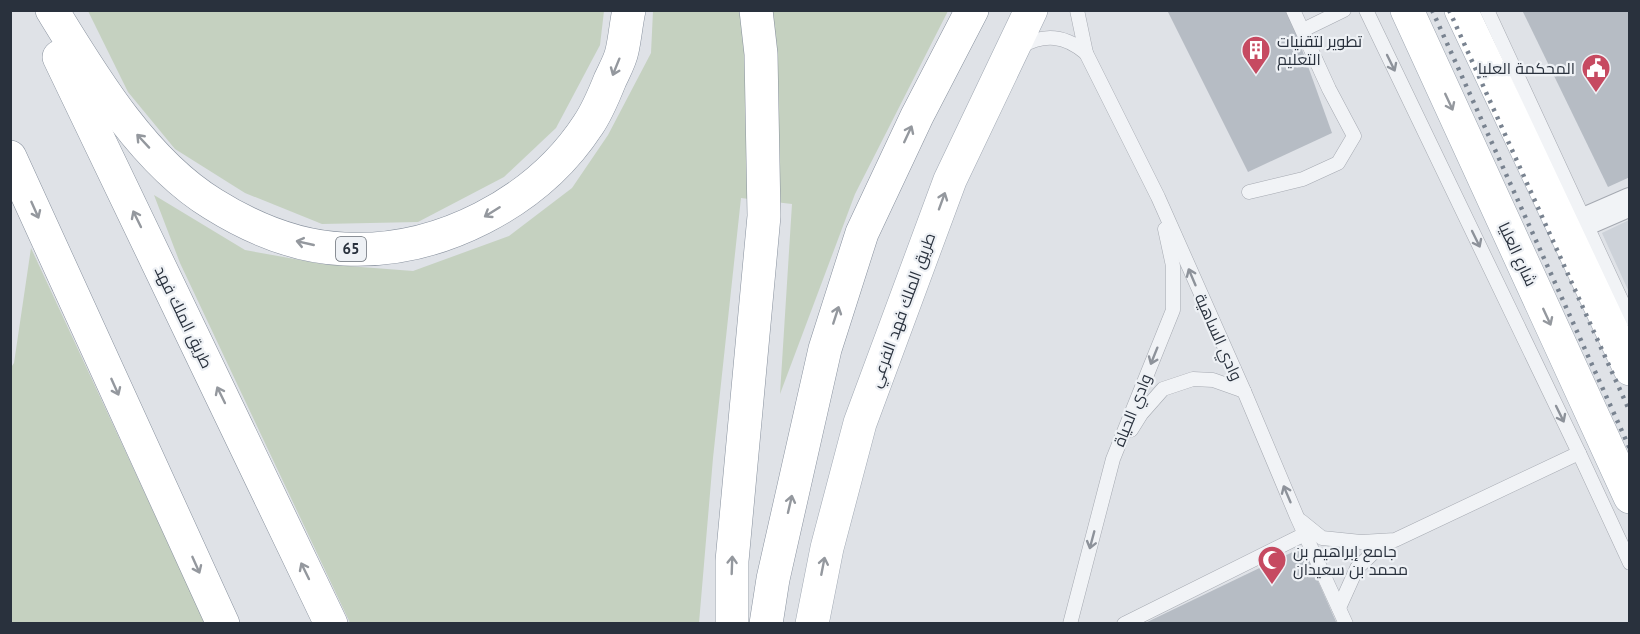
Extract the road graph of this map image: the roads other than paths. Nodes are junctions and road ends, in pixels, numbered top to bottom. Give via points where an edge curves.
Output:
1 (37, 10) edge
2 (52, 10) edge
3 (629, 10) edge
4 (756, 10) edge
5 (972, 10) edge
6 (1031, 10) edge
7 (1077, 10) edge
8 (1293, 10) edge
9 (1344, 10) edge
10 (1366, 10) edge
11 (1407, 10) edge
12 (1461, 10) edge
13 (1487, 10) edge
14 (1303, 30) junction
15 (1011, 52) junction
16 (1086, 53) junction
17 (10, 157) edge
18 (1250, 192) dead end
19 (1158, 197) junction
20 (1629, 202) edge
21 (1584, 222) junction
22 (1629, 319) edge
23 (1629, 369) edge
24 (1244, 391) junction
25 (1579, 453) junction
26 (1113, 459) junction
27 (1629, 497) edge
28 (1297, 517) junction
29 (1305, 534) junction
30 (1386, 541) junction
31 (1629, 563) edge
32 (1339, 608) junction
33 (223, 624) edge
34 (331, 624) edge
35 (732, 624) edge
36 (766, 624) edge
37 (812, 624) edge
38 (1070, 624) edge
39 (1124, 624) edge
40 (1346, 624) edge

34 -> 1 main road, طريق الملك فهد
3 -> 2 main road, 65 via 622,52 607,89 589,125 557,164 528,190 484,218 435,238 382,249 344,249 278,237 212,203 180,180 138,136 96,82
35 -> 4 main road via 732,561 764,216 761,54
36 -> 5 main road via 825,350 862,233
6 - 15 main road, طريق الملك فهد الفرعي
7 - 16 lane, وادي الساهية
8 - 14 lane
9 - 14 lane
10 -> 25 lane
11 -> 27 main road, شارع العليا
12 - 23 main road
13 - 21 lane
14 - 18 lane via 1354,136 1338,163 1303,179
15 - 16 lane via 1032,40 1057,37
37 -> 15 main road, طريق الملك فهد الفرعي via 827,548 860,423 950,180
16 - 19 lane, وادي الساهية
17 -> 33 main road
24 -> 19 lane, وادي الساهية
19 -> 26 lane, وادي الحياة via 1173,266 1173,310
20 - 21 street
21 - 22 lane
24 - 26 lane via 1214,380 1193,379 1163,389 1141,414
28 -> 24 lane, وادي الساهية
25 - 30 lane
25 - 31 lane
26 -> 38 lane, وادي الحياة
28 - 29 lane, وادي الساهية
28 - 30 lane via 1322,538
29 - 32 lane, وادي الساهية
29 - 39 lane
30 - 32 lane via 1357,568
32 - 40 lane, وادي الساهية

